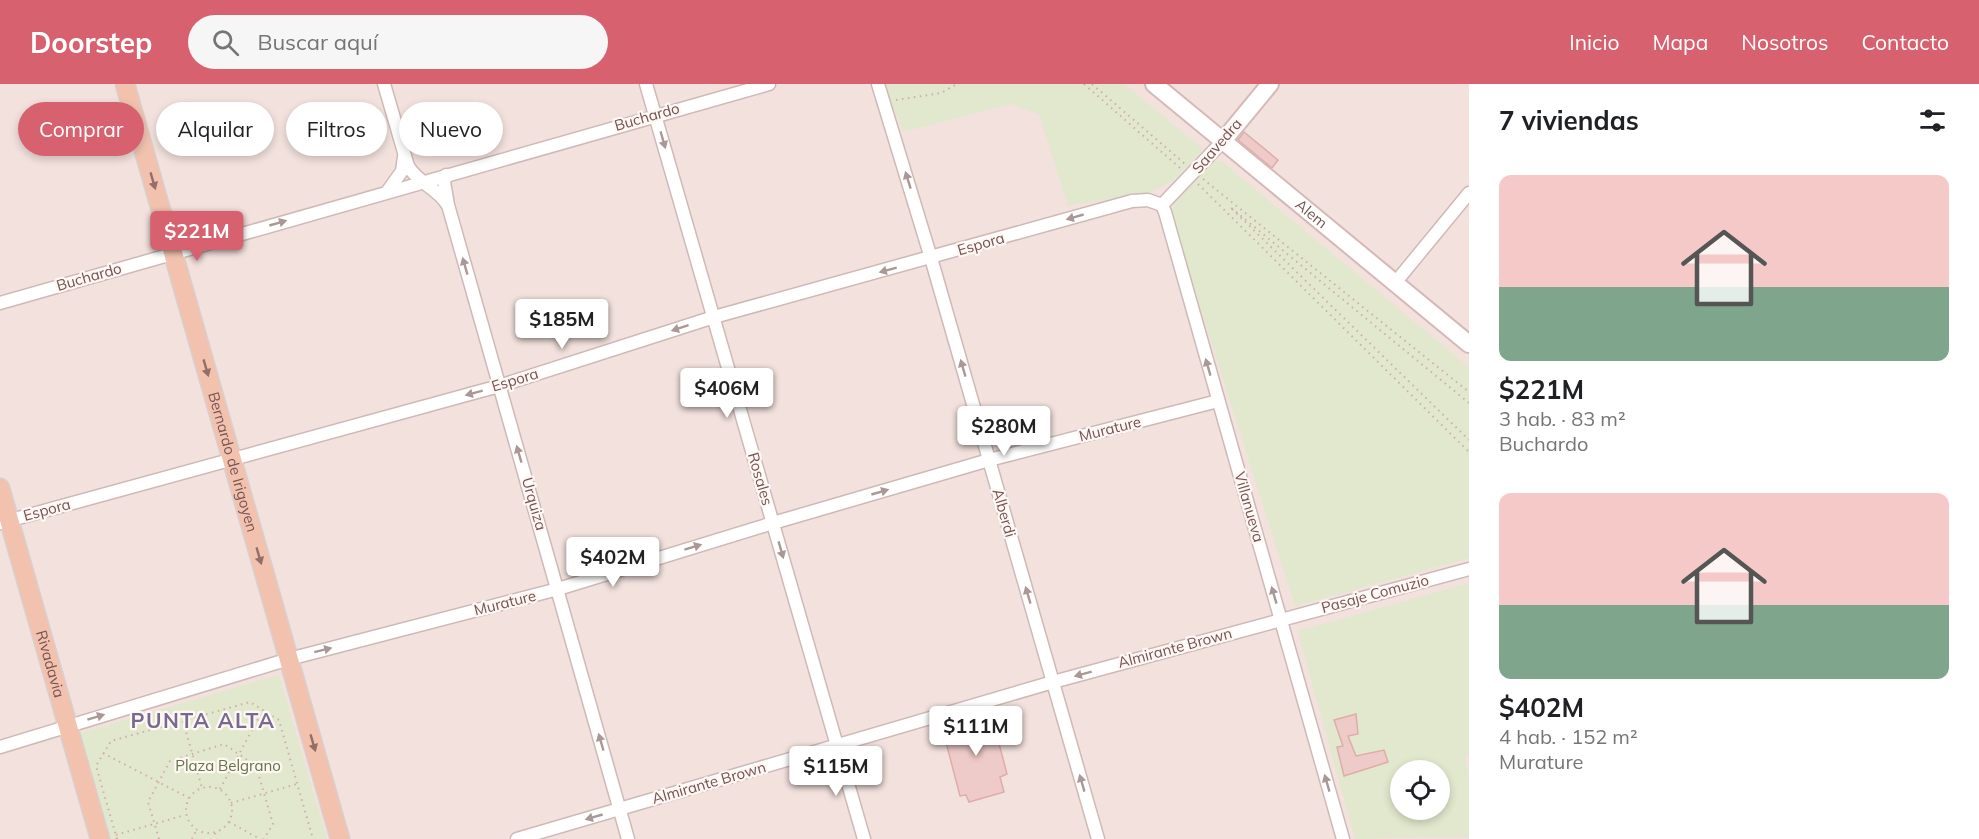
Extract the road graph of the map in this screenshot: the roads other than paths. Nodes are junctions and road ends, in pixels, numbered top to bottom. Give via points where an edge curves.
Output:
1 (125, 84) edge
2 (384, 84) edge
3 (646, 84) edge
4 (769, 84) edge
5 (878, 84) edge
6 (1154, 84) edge
7 (1270, 84) edge
8 (655, 114) junction
9 (1222, 141) junction
10 (404, 157) junction
11 (446, 175) junction
12 (422, 182) junction
13 (386, 192) junction
14 (1469, 193) edge
15 (448, 205) junction
16 (1162, 205) junction
17 (173, 253) junction
18 (931, 258) junction
19 (1395, 283) junction
20 (0, 303) edge
21 (714, 317) junction
22 (1469, 344) edge
23 (499, 386) junction
24 (1218, 401) junction
25 (232, 459) junction
26 (989, 460) junction
27 (0, 488) edge
28 (5, 521) edge
29 (773, 523) junction
30 (1469, 568) edge
31 (558, 589) junction
32 (1281, 620) junction
33 (289, 659) junction
34 (1053, 682) junction
35 (68, 726) junction
36 (837, 746) junction
37 (0, 747) edge
38 (620, 809) junction
39 (111, 838) edge
40 (340, 839) edge
41 (517, 839) edge
42 (628, 839) edge
43 (864, 839) edge
44 (1098, 839) edge
45 (1343, 839) edge

1 -> 17 main road, Bernardo de Irigoyen
2 - 10 street
3 - 8 street, Rosales
4 - 8 street, Buchardo
18 -> 5 street, Alberdi
6 - 9 main road, Alem
7 - 9 main road, Saavedra
8 - 11 street, Buchardo
8 -> 21 street, Rosales
9 - 16 street, Saavedra
9 - 19 main road, Alem
10 - 12 street via 413,175
10 - 13 street via 402,171
11 - 12 street, Buchardo
11 - 15 street, Urquiza
12 - 13 street, Buchardo
12 - 15 street via 438,192
17 -> 13 street, Buchardo
14 - 19 street
23 -> 15 street, Urquiza
16 -> 18 street, Espora via 1148,200 1132,201
24 -> 16 street, Villanueva
17 - 20 street, Buchardo
17 -> 25 main road, Bernardo de Irigoyen
18 -> 21 street, Espora
26 -> 18 street, Alberdi
19 - 22 main road, Alem
21 -> 23 street, Espora
21 - 29 street, Rosales
23 -> 25 street, Espora
31 -> 23 street, Urquiza
24 - 26 street, Murature
32 -> 24 street, Villanueva
25 - 28 street, Espora
25 -> 33 main road, Bernardo de Irigoyen
29 -> 26 street, Murature
34 -> 26 street, Alberdi
27 - 28 main road, Rivadavia
28 - 35 main road, Rivadavia
31 -> 29 street, Murature
29 -> 36 street, Rosales
30 - 32 street, Pasaje Comuzio
33 -> 31 street, Murature
38 -> 31 street, Urquiza
32 -> 34 street, Almirante Brown
45 -> 32 street, Villanueva
35 -> 33 street, Murature
33 -> 40 main road, Bernardo de Irigoyen
34 - 36 street, Almirante Brown
44 -> 34 street, Alberdi
35 - 37 street, Murature
35 - 39 main road, Rivadavia
36 - 38 street, Almirante Brown
36 - 43 street, Rosales
38 -> 41 street, Almirante Brown
38 - 42 street, Urquiza

